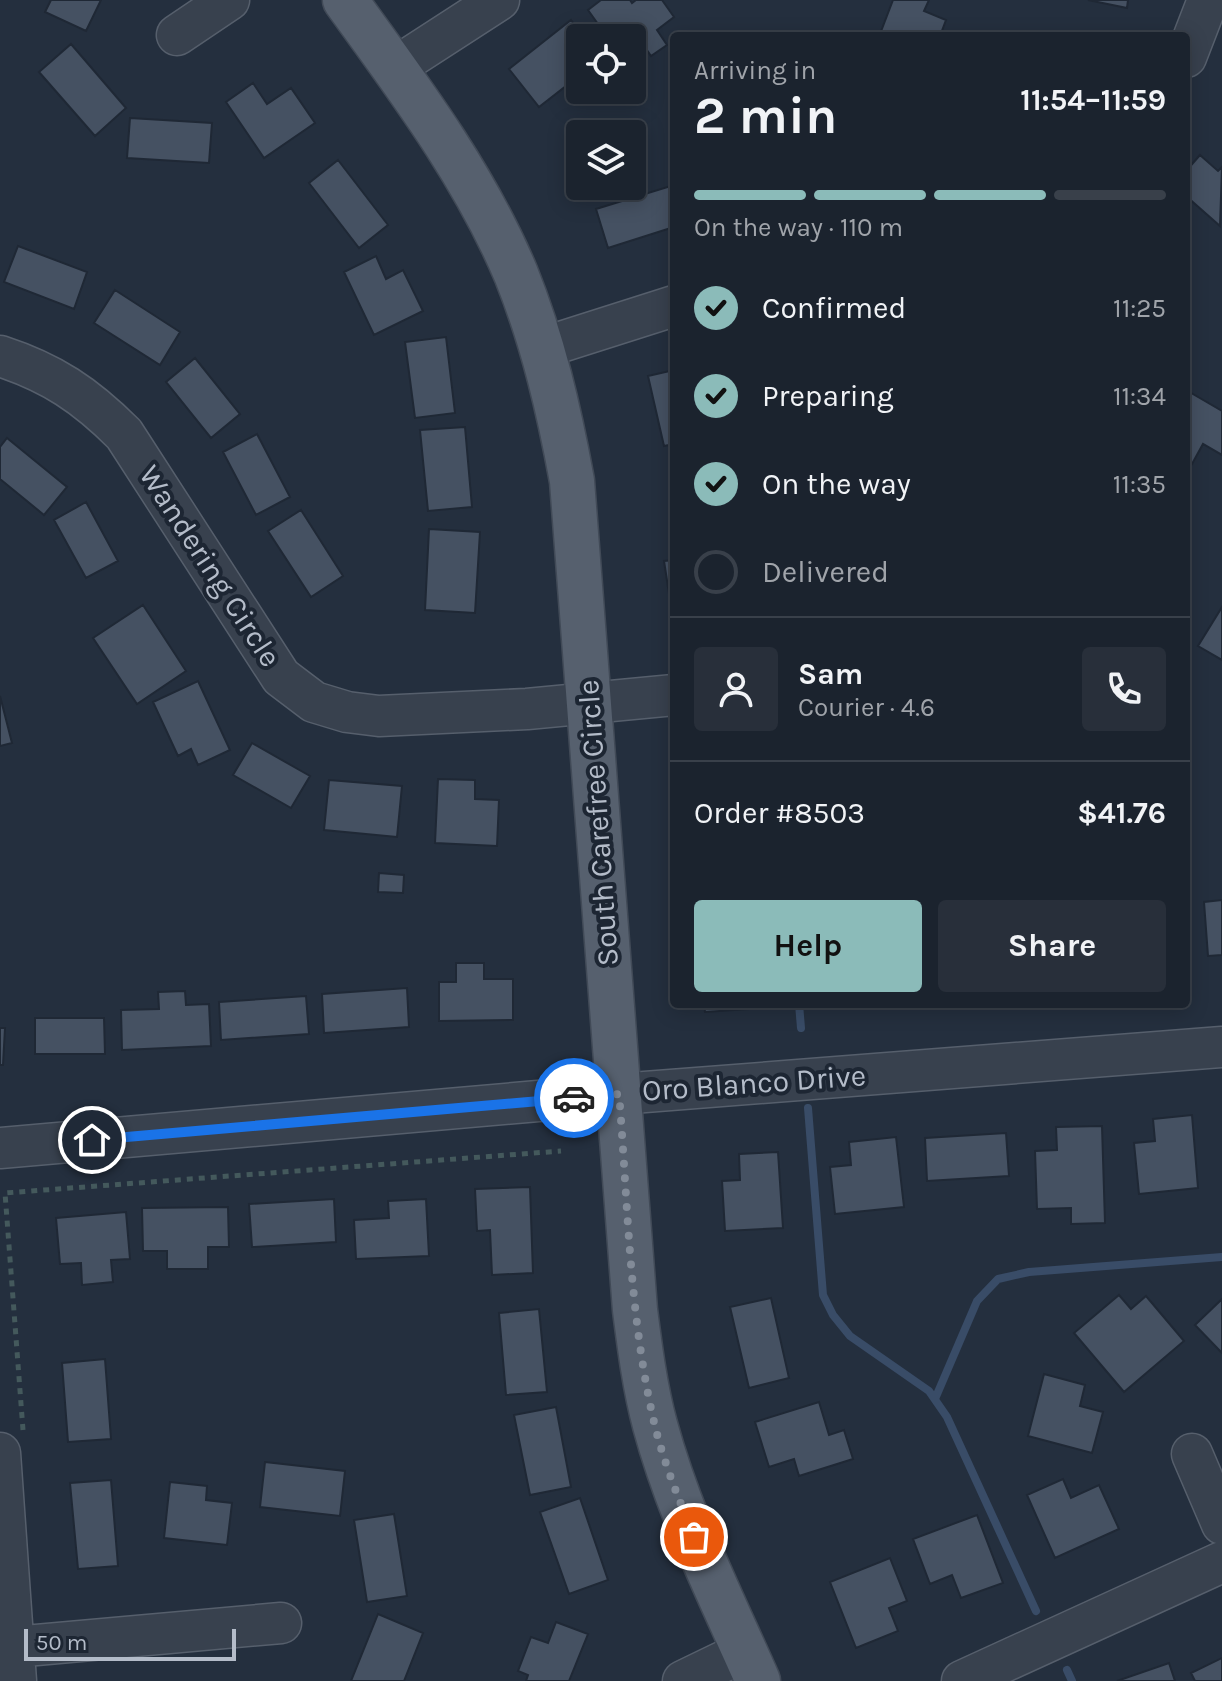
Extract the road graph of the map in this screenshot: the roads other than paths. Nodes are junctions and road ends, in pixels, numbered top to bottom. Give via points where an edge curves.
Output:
1 (229, 0) edge
2 (345, 0) edge
3 (499, 0) edge
4 (1208, 0) edge
5 (177, 35) dead end
6 (1190, 47) edge
7 (394, 68) junction
8 (670, 307) edge
9 (542, 348) junction
10 (0, 356) edge
11 (670, 695) edge
12 (589, 703) junction
13 (1222, 1047) edge
14 (619, 1094) junction
15 (0, 1148) edge
16 (0, 1453) edge
17 (1192, 1454) dead end
18 (1222, 1524) edge
19 (1222, 1562) edge
20 (281, 1623) dead end
21 (15, 1664) edge
22 (752, 1666) edge
23 (683, 1681) edge
24 (962, 1681) edge

1 - 5 street
2 - 7 main road, South Carefree Circle
3 - 7 street
4 - 6 street
7 - 9 main road, South Carefree Circle via 481,202
8 - 9 street
9 - 12 main road, South Carefree Circle via 572,481
10 - 12 street, Wandering Circle via 35,367 72,388 124,434 281,677 314,702 379,716
11 - 12 street, Wandering Circle
12 - 14 main road, South Carefree Circle
13 - 14 street, Oro Blanco Drive
14 - 15 street, Oro Blanco Drive
14 - 22 main road, South Carefree Circle via 635,1310 654,1424 694,1537
16 - 21 street
17 - 18 street
19 - 24 street
20 - 21 street
22 - 23 street

